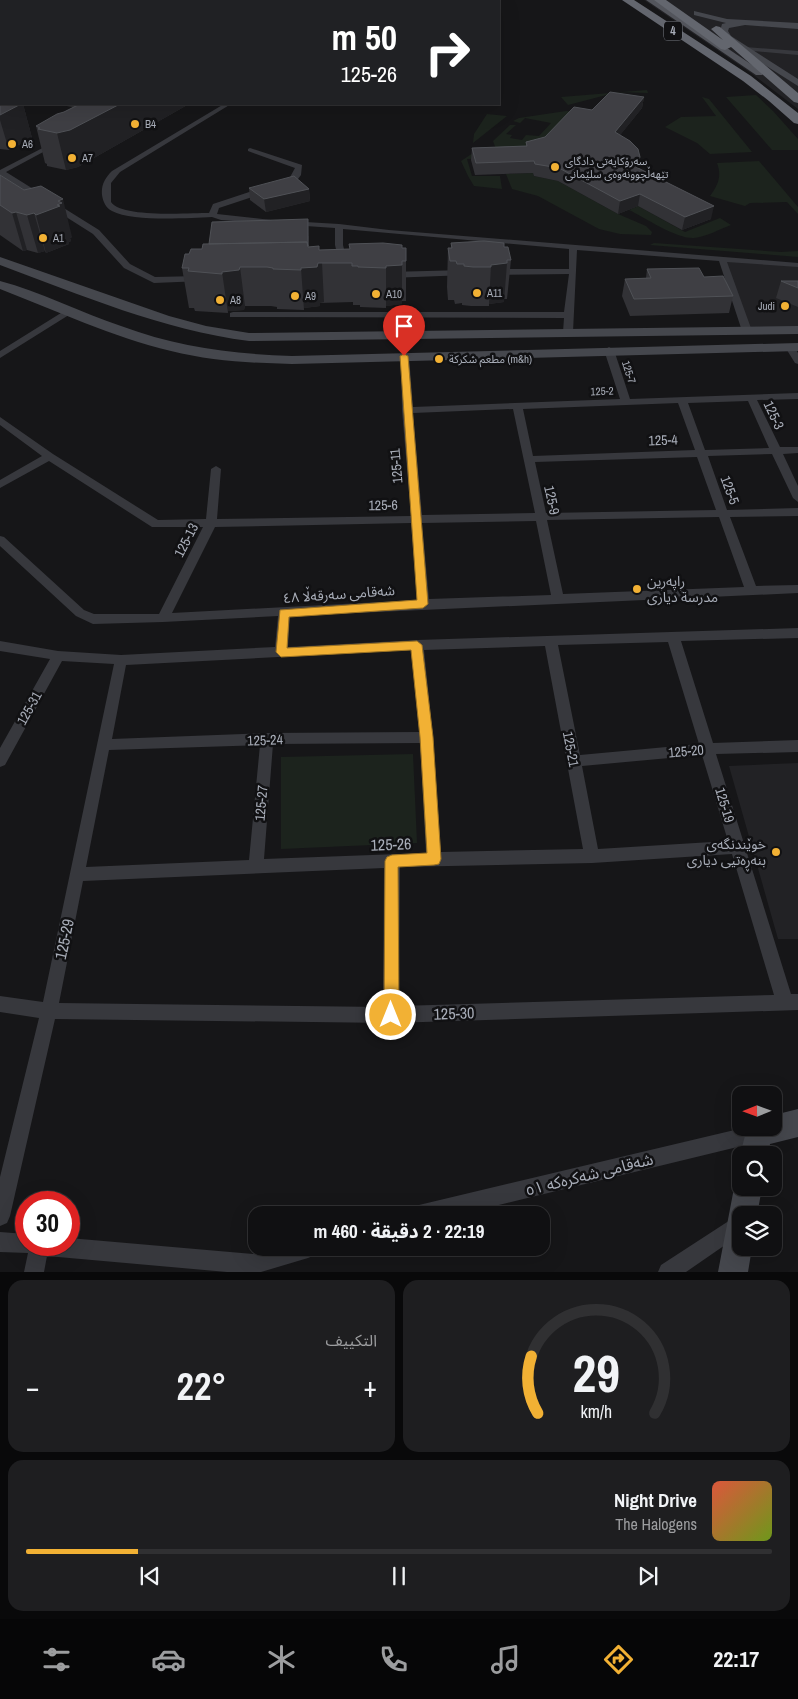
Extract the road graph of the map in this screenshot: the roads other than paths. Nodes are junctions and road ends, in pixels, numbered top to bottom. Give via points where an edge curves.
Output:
1 (627, 0) edge
2 (640, 0) edge
3 (650, 0) edge
4 (659, 0) edge
5 (694, 10) joint
6 (747, 22) junction
7 (798, 26) edge
8 (728, 38) junction
9 (745, 49) junction
10 (796, 54) edge
11 (720, 60) junction
12 (759, 73) junction
13 (798, 83) edge
14 (798, 101) edge
15 (226, 105) edge
16 (797, 120) edge
17 (68, 137) edge
18 (250, 150) dead end
19 (0, 172) edge
20 (20, 183) junction
21 (6, 188) edge
22 (60, 208) junction
23 (51, 212) edge
24 (214, 216) junction
25 (339, 226) junction
26 (573, 246) junction
27 (722, 258) junction
28 (0, 261) edge
29 (798, 265) edge
30 (344, 266) edge
31 (573, 271) junction
32 (471, 273) edge
33 (481, 273) edge
34 (376, 275) edge
35 (212, 279) edge
36 (0, 285) edge
37 (70, 311) junction
38 (233, 315) dead end
39 (568, 315) junction
40 (798, 330) edge
41 (748, 331) junction
42 (568, 332) junction
43 (794, 347) edge
44 (609, 350) junction
45 (0, 354) edge
46 (404, 356) junction
47 (798, 361) edge
48 (798, 396) edge
49 (750, 397) junction
50 (682, 400) junction
51 (626, 402) junction
52 (518, 407) junction
53 (407, 410) junction
54 (0, 420) edge
55 (776, 450) junction
56 (798, 450) edge
57 (700, 453) junction
58 (50, 456) junction
59 (528, 459) junction
60 (216, 469) dead end
61 (0, 485) edge
62 (798, 498) edge
63 (798, 512) edge
64 (722, 514) junction
65 (540, 517) junction
66 (416, 520) junction
67 (211, 524) junction
68 (0, 540) edge
69 (798, 589) edge
70 (752, 590) junction
71 (558, 599) junction
72 (423, 604) junction
73 (284, 613) junction
74 (163, 618) junction
75 (798, 633) edge
76 (673, 636) junction
77 (551, 642) junction
78 (417, 645) junction
79 (0, 646) edge
80 (281, 652) junction
81 (58, 656) junction
82 (121, 660) junction
83 (426, 737) junction
84 (267, 739) junction
85 (103, 745) junction
86 (798, 746) edge
87 (708, 749) junction
88 (0, 760) edge
89 (574, 761) junction
90 (737, 847) junction
91 (592, 856) junction
92 (434, 859) junction
93 (392, 861) junction
94 (256, 867) junction
95 (77, 874) junction
96 (791, 1002) edge
97 (0, 1004) edge
98 (49, 1011) junction
99 (391, 1015) junction
100 (798, 1123) edge
101 (756, 1144) edge
102 (462, 1206) edge
103 (0, 1216) edge
104 (732, 1230) edge
105 (0, 1242) edge
106 (15, 1243) edge
107 (80, 1249) edge
108 (37, 1256) edge
109 (286, 1256) edge
110 (736, 1256) edge
111 (254, 1268) edge
112 (34, 1272) edge
113 (668, 1272) edge
114 (733, 1272) edge

1 - 11 highway, 4
2 - 11 main road
3 - 12 main road
4 - 12 highway
5 - 6 street via 727,21
5 - 8 highway
6 - 7 street
6 - 8 street via 725,26
8 - 9 street
8 - 14 highway
9 - 10 street
9 - 13 street
11 - 16 highway, 4
12 - 14 highway
15 - 24 street via 120,168 106,184 108,203 116,210
17 - 19 street
18 - 24 street via 299,167 297,175 292,180 216,206 212,211
19 - 20 street
20 - 21 street
20 - 22 street
22 - 23 street
22 - 35 street via 96,232 127,266 154,280
24 - 25 street
25 - 26 street
25 - 30 street
26 - 27 street
26 - 31 street
27 - 29 street
27 - 41 street
28 - 42 street via 175,322 236,336 278,338
31 - 33 street
31 - 39 street
32 - 34 street
36 - 37 street
37 - 45 street
37 - 46 street via 157,343 218,355 292,360
38 - 39 street
39 - 42 street
40 - 41 street
41 - 42 street
43 - 44 street
43 - 47 street
44 - 46 street
44 - 51 street, 125-7
46 - 53 street, 125-11
48 - 49 street, 125-2
49 - 50 street, 125-2
49 - 55 street, 125-3
50 - 51 street, 125-2
50 - 57 street, 125-5
51 - 52 street, 125-2
52 - 53 street, 125-2
52 - 59 street, 125-9
53 - 66 street, 125-11
54 - 58 street, 125-6
55 - 56 street, 125-4
55 - 57 street, 125-4
55 - 62 street, 125-3
57 - 59 street, 125-4
57 - 64 street, 125-5
58 - 61 street
58 - 67 street, 125-6 via 156,524
59 - 65 street, 125-9
60 - 67 street, 125-13
63 - 64 street, 125-6
64 - 65 street, 125-6
64 - 70 street, 125-5
65 - 66 street, 125-6
65 - 71 street, 125-9
66 - 67 street, 125-6
66 - 72 street, 125-11
67 - 74 street, 125-13
68 - 74 street, شەقامی سەرقەڵا ٤٨ via 80,613 93,618
69 - 70 street, شەقامی سەرقەڵا ٤٨
70 - 71 street, شەقامی سەرقەڵا ٤٨
71 - 72 street, شەقامی سەرقەڵا ٤٨
72 - 73 street, شەقامی سەرقەڵا ٤٨
73 - 74 street, شەقامی سەرقەڵا ٤٨
73 - 80 street
75 - 76 street
76 - 77 street
76 - 87 street, 125-19
77 - 78 street
77 - 89 street, 125-21
78 - 80 street
78 - 83 street
79 - 81 street
80 - 82 street
81 - 82 street
81 - 88 street, 125-31
82 - 85 street, 125-29
83 - 84 street, 125-24
83 - 92 street
84 - 85 street, 125-24
84 - 94 street, 125-27
85 - 95 street, 125-29
86 - 87 street, 125-20
87 - 89 street, 125-20
87 - 90 street, 125-19
89 - 91 street, 125-21
90 - 91 street, 125-26
90 - 96 street, 125-19
91 - 92 street, 125-26
92 - 93 street, 125-26
93 - 94 street, 125-26
93 - 99 street
94 - 95 street, 125-26
95 - 98 street, 125-29
96 - 99 street, 125-30
97 - 98 street, 125-30
98 - 99 street, 125-30
98 - 103 street, 125-29
100 - 101 street
101 - 102 street, شەقامی شەکرەکە ٥١
104 - 113 street
105 - 106 street
107 - 111 street
108 - 112 street
109 - 111 street
110 - 114 street

